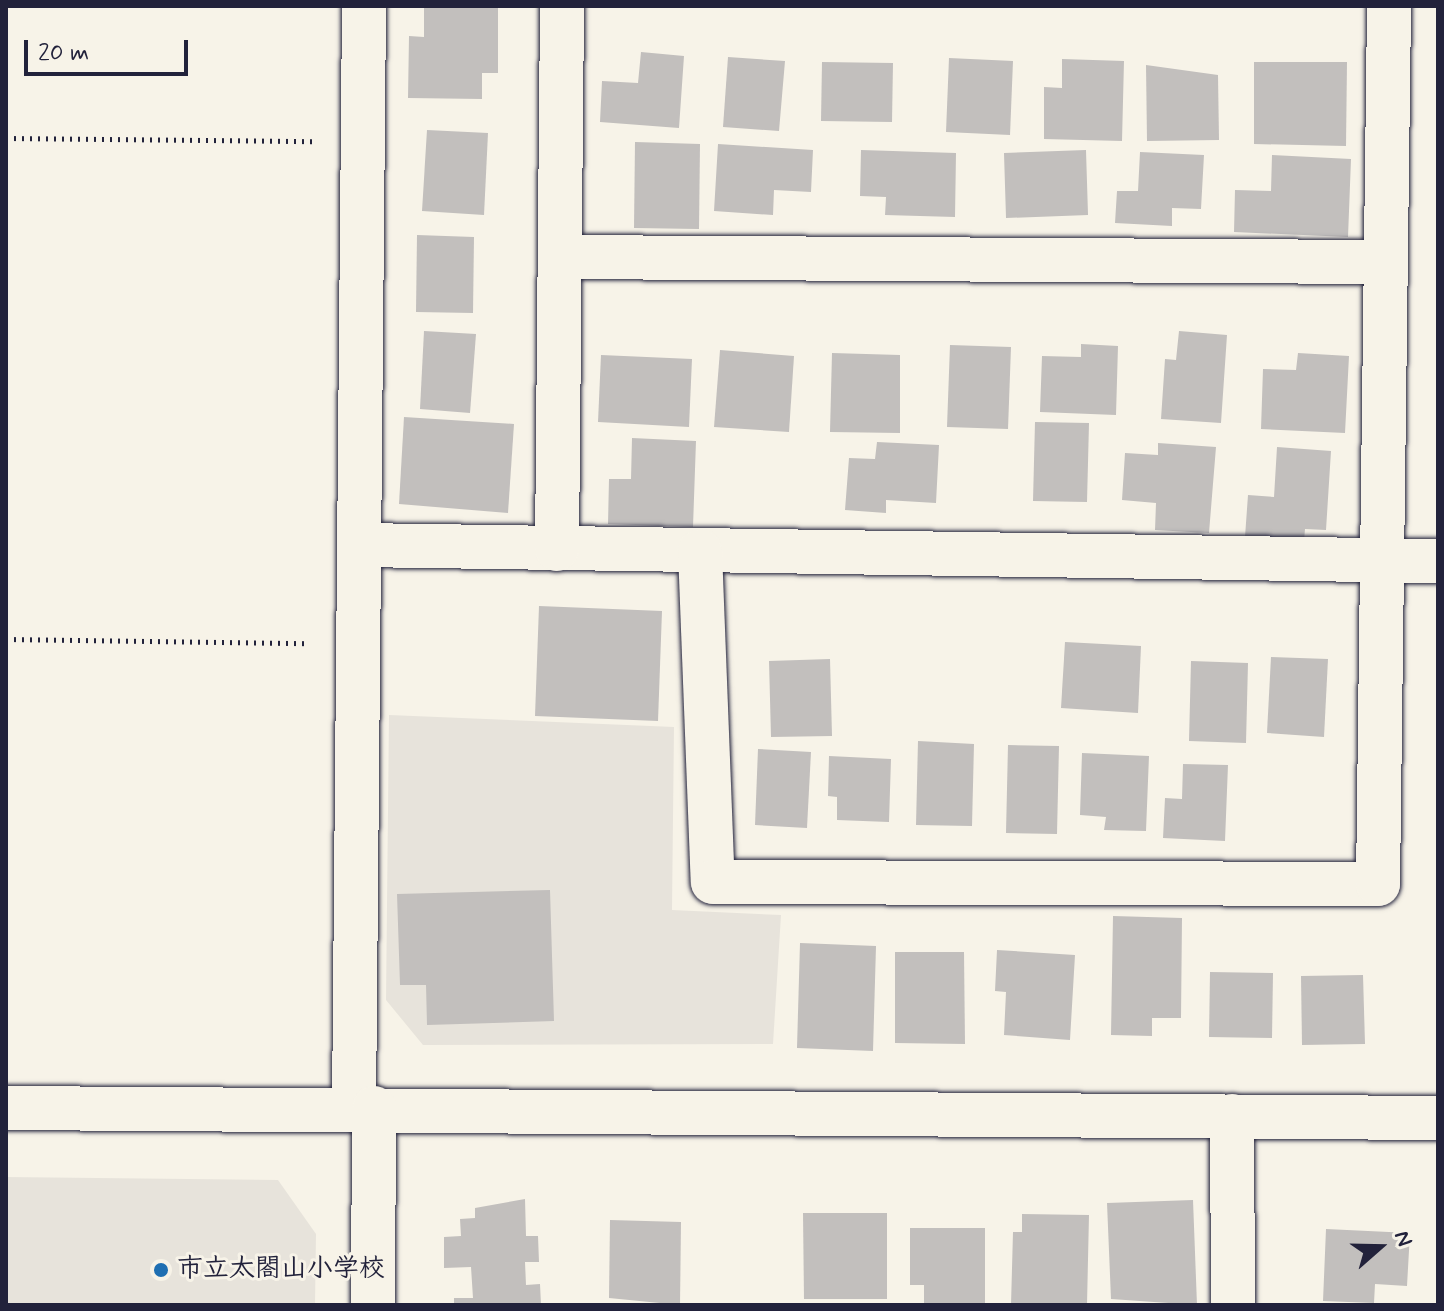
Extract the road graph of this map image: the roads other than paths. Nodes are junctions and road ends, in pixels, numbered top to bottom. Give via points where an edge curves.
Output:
1 (364, 6) edge
2 (562, 6) edge
3 (1389, 6) edge
4 (560, 257) junction
5 (1386, 262) junction
6 (359, 545) junction
7 (557, 549) junction
8 (700, 551) junction
9 (1383, 560) junction
10 (1438, 561) edge
11 (6, 1108) edge
12 (364, 1108) junction
13 (1232, 1116) junction
14 (1438, 1118) edge
15 (373, 1305) edge
16 (1233, 1305) edge

1 - 6 street
2 - 4 street
3 - 5 street
4 - 5 street
4 - 7 street
5 - 9 street
6 - 7 street
6 - 12 street
7 - 8 street
8 - 9 street
8 - 9 street via 713,882 1378,884
9 - 10 street
11 - 12 street
12 - 13 street
12 - 15 street
13 - 14 street
13 - 16 street

